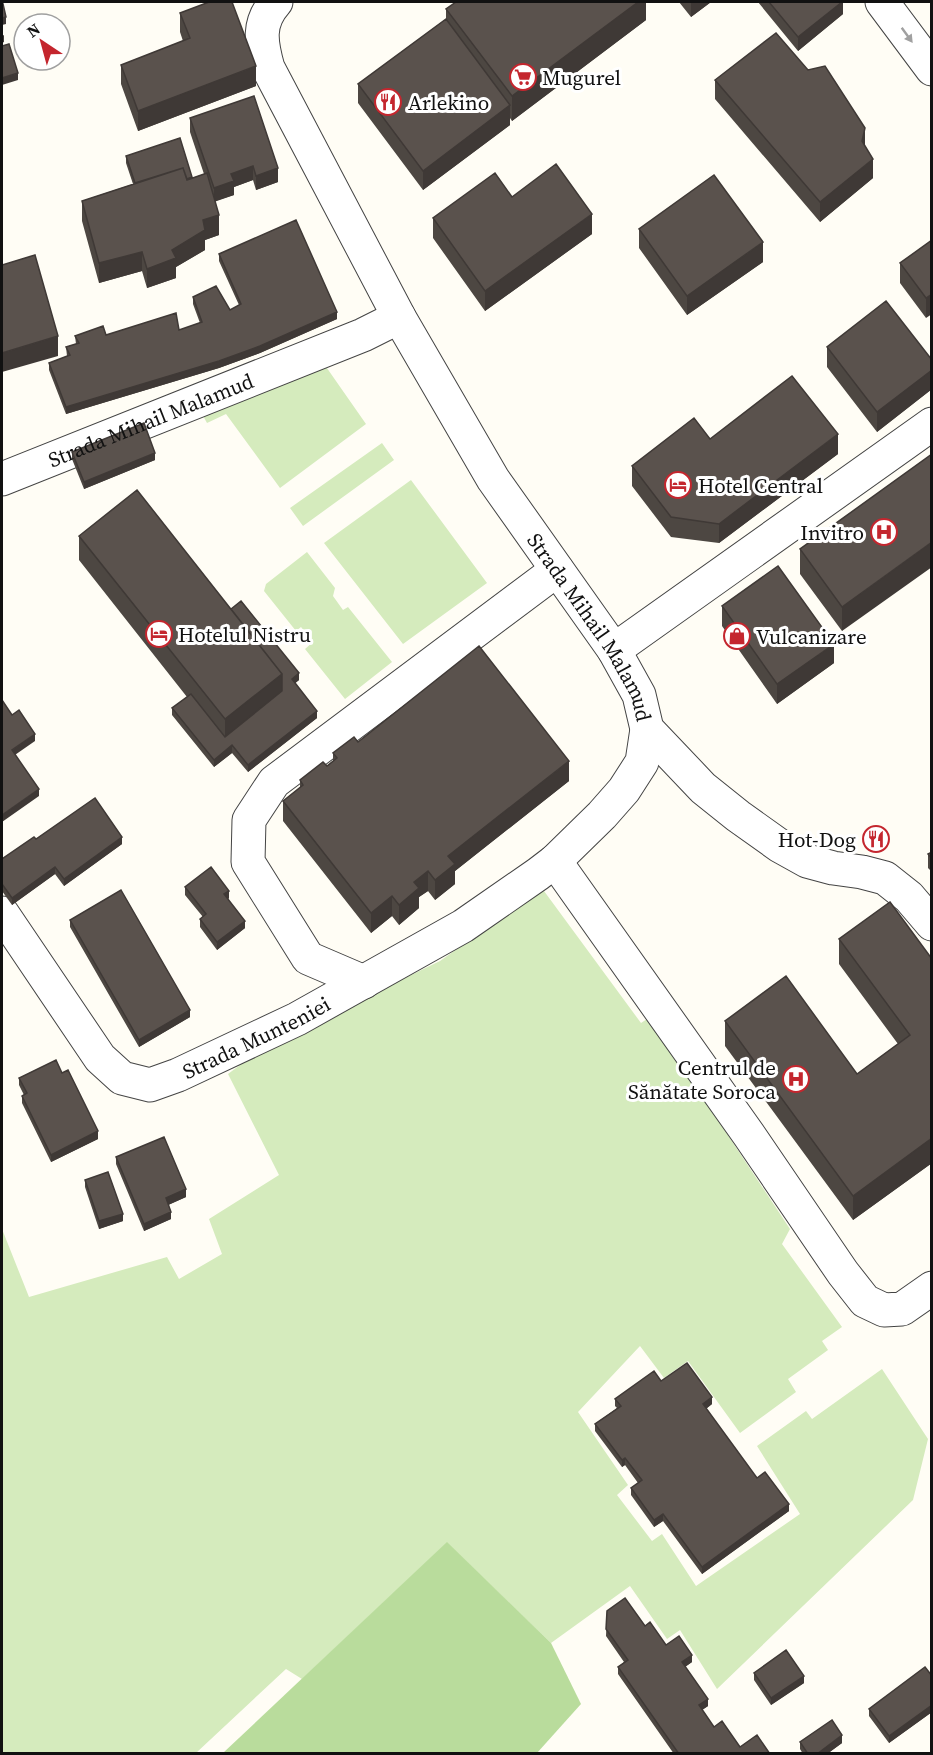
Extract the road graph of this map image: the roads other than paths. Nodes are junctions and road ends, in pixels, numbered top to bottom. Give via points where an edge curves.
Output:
1 (882, 2) edge
2 (269, 16) edge
3 (932, 69) edge
4 (399, 317) junction
5 (932, 424) edge
6 (2, 479) edge
7 (557, 570) junction
8 (614, 650) junction
9 (647, 729) junction
10 (555, 861) junction
11 (2, 913) edge
12 (932, 924) edge
13 (364, 982) junction
14 (932, 1288) edge

1 -> 3 street
2 - 4 street, Strada Mihail Malamud via 261,44 268,68
4 - 6 street, Strada Mihail Malamud
4 - 7 street, Strada Mihail Malamud via 493,479
5 - 8 street
7 - 8 street, Strada Mihail Malamud
7 - 13 street via 273,782 249,820 248,862 308,958
8 - 9 street, Strada Mihail Malamud via 639,695
9 - 10 street, Strada Munteniei via 642,762 624,790
9 - 12 street, Strada Mihail Malamud via 703,788 780,846 807,861 885,878 909,897
10 - 13 street, Strada Munteniei via 463,926
10 - 14 street via 865,1301 884,1310 902,1309
11 - 13 street, Strada Munteniei via 100,1058 122,1078 150,1085 297,1019

